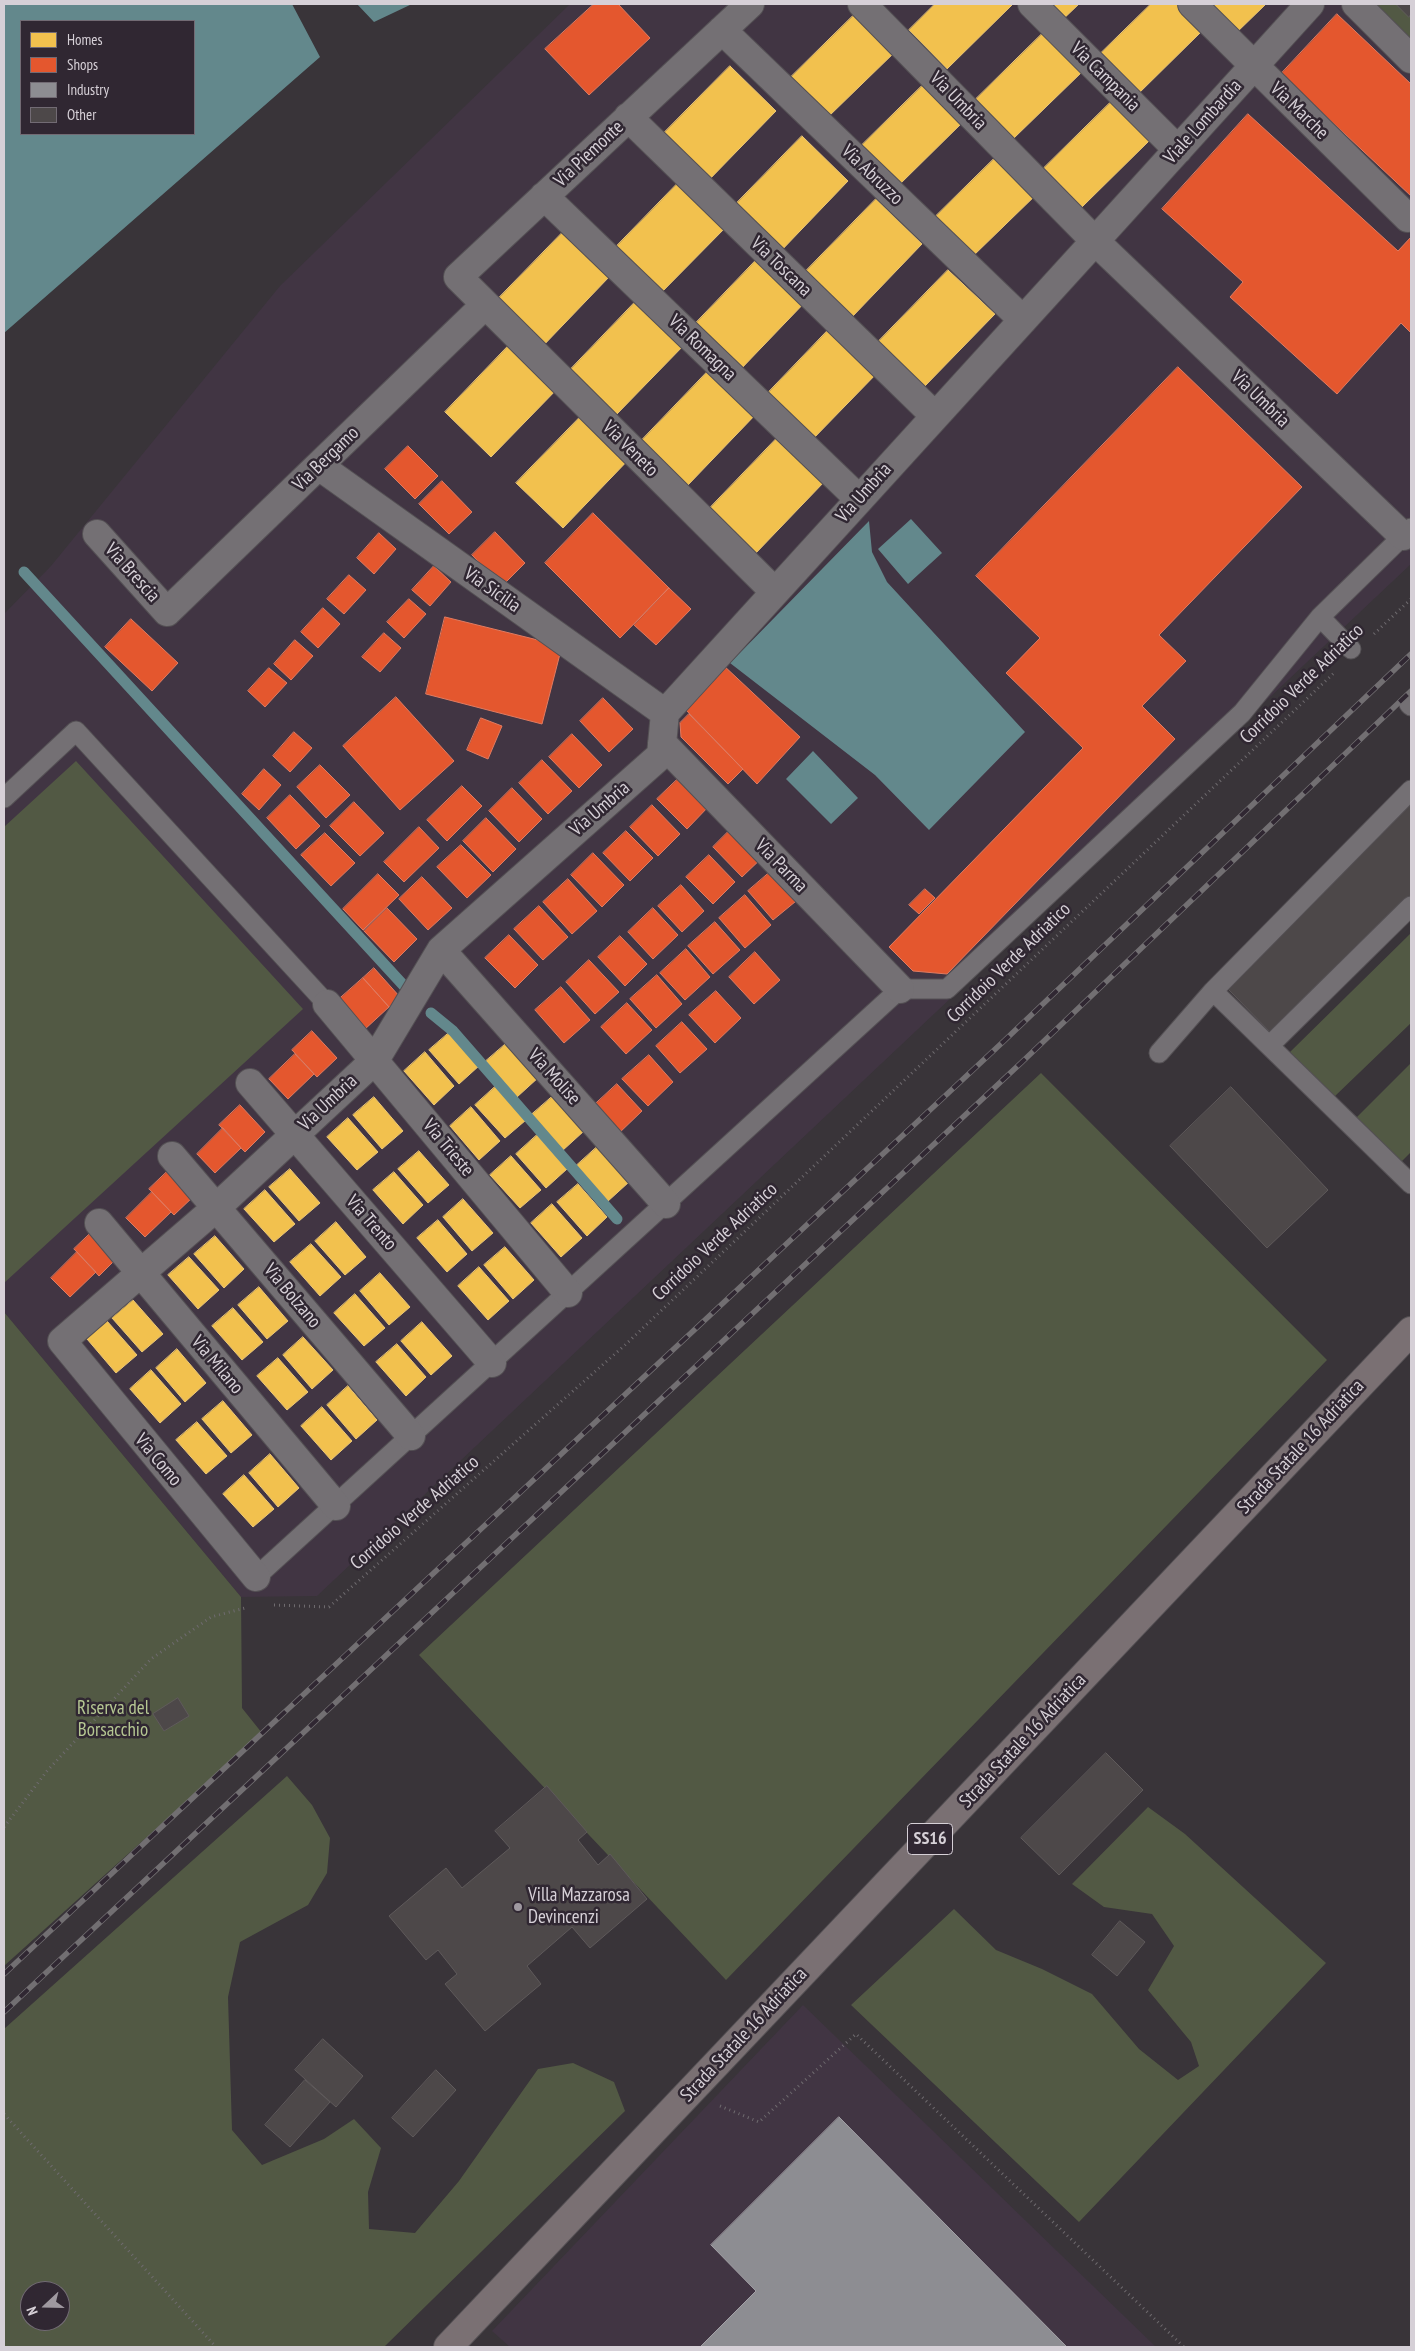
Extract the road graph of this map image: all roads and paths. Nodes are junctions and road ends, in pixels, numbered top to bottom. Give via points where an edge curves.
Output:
1 (750, 4) edge
2 (862, 4) edge
3 (1032, 4) edge
4 (1192, 4) edge
5 (1310, 4) edge
6 (1356, 4) edge
7 (722, 30) junction
8 (1411, 59) edge
9 (1254, 66) junction
10 (628, 117) junction
11 (1178, 150) junction
12 (544, 196) junction
13 (1408, 218) dead end
14 (1095, 241) junction
15 (485, 305) junction
16 (1022, 320) junction
17 (935, 416) junction
18 (319, 466) junction
19 (859, 499) junction
20 (1407, 532) edge
21 (97, 534) dead end
22 (775, 592) junction
23 (1411, 599) edge
24 (167, 612) joint
25 (1320, 616) junction
26 (1368, 640) dead end
27 (1351, 649) dead end
28 (1340, 667) dead end
29 (665, 713) junction
30 (662, 743) junction
31 (1411, 790) edge
32 (4, 798) edge
33 (1411, 906) edge
34 (441, 950) junction
35 (900, 989) junction
36 (1213, 991) junction
37 (327, 1004) joint
38 (1270, 1045) junction
39 (1159, 1053) dead end
40 (375, 1060) junction
41 (250, 1083) dead end
42 (294, 1134) junction
43 (172, 1156) dead end
44 (1411, 1184) edge
45 (666, 1204) junction
46 (216, 1207) junction
47 (99, 1224) dead end
48 (140, 1273) junction
49 (568, 1293) junction
50 (1411, 1331) edge
51 (62, 1341) joint
52 (492, 1363) junction
53 (411, 1436) junction
54 (336, 1506) junction
55 (256, 1577) joint
56 (264, 1606) dead end
57 (254, 1607) dead end
58 (4, 1827) edge
59 (689, 2093) junction
60 (4, 2114) edge
61 (216, 2347) edge
62 (448, 2347) edge
63 (1184, 2347) edge

1 - 7 street, Via Piemonte
2 - 14 street, Via Umbria
3 - 11 street, Via Campania
4 - 9 street, Via Marche
5 - 9 street, Viale Lombardia
6 - 8 street
7 - 10 street, Via Piemonte
7 - 16 street, Via Abruzzo
9 - 11 street, Viale Lombardia
9 - 13 street, Via Marche
10 - 12 street, Via Piemonte
10 - 17 street, Via Toscana
11 - 14 street, Viale Lombardia
12 - 15 street, Via Piemonte via 458,277
12 - 19 street, Via Romagna
14 - 16 street, Via Umbria
14 - 20 street, Via Umbria
15 - 18 street, Via Bergamo
15 - 22 street, Via Veneto
16 - 17 street, Via Umbria
17 - 19 street, Via Umbria
18 - 24 street, Via Bergamo
18 - 29 street, Via Sicilia
19 - 22 street, Via Umbria
20 - 25 lane
21 - 24 street, Via Brescia
22 - 29 street, Via Umbria
23 - 26 path, Corridoio Verde Adriatico
25 - 27 lane
25 - 35 lane via 1242,713 947,989
28 - 56 path, Corridoio Verde Adriatico via 625,1345 329,1607
29 - 30 street, Via Umbria
30 - 34 street, Via Umbria via 661,755
30 - 35 street, Via Parma
31 - 36 lane
32 - 37 lane via 76,731
33 - 38 lane
34 - 40 street, Via Umbria
34 - 45 street, Via Molise
35 - 45 lane
36 - 38 lane
36 - 39 lane
37 - 40 street, Via Trieste
38 - 44 lane
40 - 42 street, Via Umbria
40 - 49 street, Via Trieste
41 - 42 street, Via Trento
42 - 46 street, Via Umbria
42 - 52 street, Via Trento
43 - 46 street, Via Bolzano
45 - 49 lane
46 - 48 street, Via Umbria
46 - 53 street, Via Bolzano
47 - 48 street, Via Milano
48 - 51 street, Via Umbria
48 - 54 street, Via Milano
49 - 52 lane
50 - 59 main road, Strada Statale 16 Adriatica / SS16
51 - 55 street, Via Como
52 - 53 lane
53 - 54 lane
54 - 55 lane
57 - 58 path via 211,1617 151,1659 46,1771
59 - 62 main road, Strada Statale 16 Adriatica / SS16
59 - 63 path via 759,2122 856,2034
60 - 61 path

